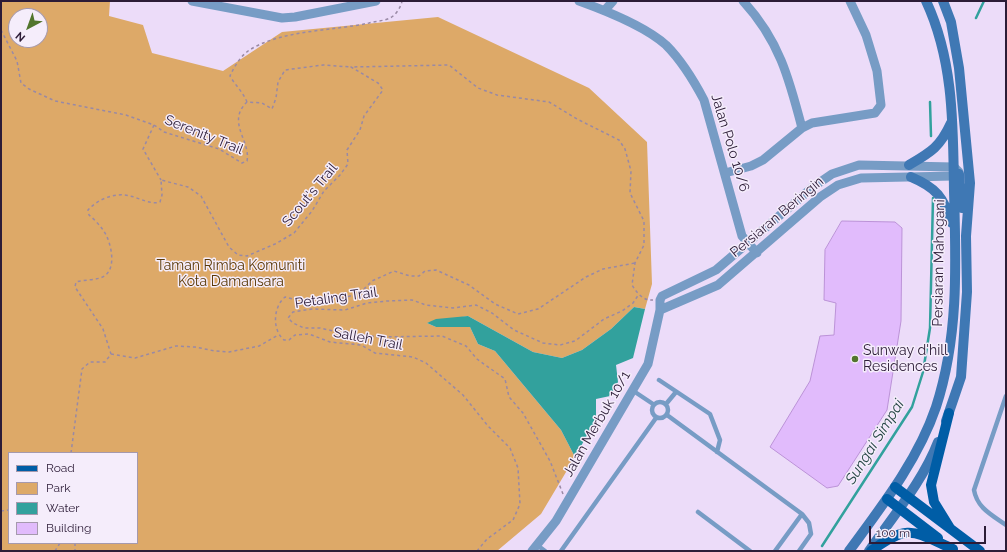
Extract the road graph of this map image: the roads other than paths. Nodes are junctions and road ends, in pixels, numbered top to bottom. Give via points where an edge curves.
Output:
1 (192, 1) edge
2 (376, 1) edge
3 (579, 1) edge
4 (613, 1) edge
5 (743, 1) edge
6 (850, 1) edge
7 (926, 1) edge
8 (943, 1) edge
9 (604, 10) junction
10 (963, 109) junction
11 (953, 119) junction
12 (802, 128) junction
13 (909, 165) junction
14 (956, 172) junction
15 (725, 173) junction
16 (911, 176) junction
17 (955, 233) junction
18 (966, 236) junction
19 (744, 240) junction
20 (757, 253) junction
21 (660, 300) joint
22 (660, 310) junction
23 (659, 380) dead end
24 (632, 390) junction
25 (676, 392) junction
26 (1006, 396) edge
27 (653, 404) junction
28 (666, 404) junction
29 (949, 413) junction
30 (667, 415) junction
31 (656, 418) junction
32 (717, 452) junction
33 (895, 487) junction
34 (908, 496) junction
35 (887, 499) junction
36 (899, 508) junction
37 (698, 512) dead end
38 (802, 514) junction
39 (1006, 525) edge
40 (950, 528) junction
41 (535, 548) edge
42 (955, 550) edge
43 (545, 551) edge
44 (561, 551) edge
45 (750, 551) edge
46 (775, 551) edge
47 (799, 551) edge
48 (848, 551) edge
49 (870, 551) edge
50 (980, 551) edge

1 - 2 street via 282,18
3 - 9 street, Jalan Polo 10/6
4 - 9 street
5 - 12 street via 756,15 777,47 791,84
6 - 12 street via 866,35 877,71 881,105 875,113 812,123
7 - 11 main road, Persiaran Mahogani via 935,20 946,60
8 - 10 main road, Persiaran Mahogani via 951,22
9 - 15 street, Jalan Polo 10/6 via 656,37 679,61 704,100
10 - 14 main road
10 - 18 main road, Persiaran Mahogani via 970,183
11 - 13 main road via 945,138 938,146 929,155
11 - 14 main road, Persiaran Mahogani
12 - 15 street via 764,160
13 - 14 street, Persiaran Beringin
13 - 19 street, Persiaran Beringin via 859,166 832,174
14 - 16 street, Persiaran Beringin
14 - 17 main road, Persiaran Mahogani
14 - 18 main road
15 - 19 street, Jalan Polo 10/6
16 - 17 main road via 928,184 939,194
16 - 20 street, Persiaran Beringin via 861,178 838,185 820,197
17 - 33 main road, Persiaran Mahogani via 952,339 945,374 935,408 919,446
18 - 29 main road, Persiaran Mahogani via 967,292 961,376
19 - 20 street
19 - 21 street, Persiaran Beringin via 716,270 662,296
20 - 22 street, Persiaran Beringin via 718,285
21 - 22 street, Jalan Merbuk 10/1
22 - 24 street, Jalan Merbuk 10/1 via 648,364
23 - 25 lane
24 - 27 lane
24 - 41 street, Jalan Merbuk 10/1 via 556,521
25 - 28 lane
25 - 32 lane via 710,414 720,440
26 - 39 lane via 974,490 980,506
27 - 28 lane via 661,401
27 - 31 lane via 652,412
28 - 30 lane
29 - 34 main road, Persiaran Mahogani via 933,456
29 - 40 main road via 931,485 934,502
30 - 31 lane
30 - 32 lane
31 - 44 lane
32 - 38 lane
33 - 34 main road
33 - 35 main road, Persiaran Mahogani
34 - 36 main road, Persiaran Mahogani
34 - 40 main road
35 - 36 main road
35 - 48 main road, Persiaran Mahogani
36 - 42 main road
36 - 49 main road, Persiaran Mahogani
37 - 45 lane
38 - 46 lane
38 - 47 lane via 809,523 811,534
40 - 50 main road
41 - 43 lane
42 - 49 main road via 917,533 904,532 889,537

